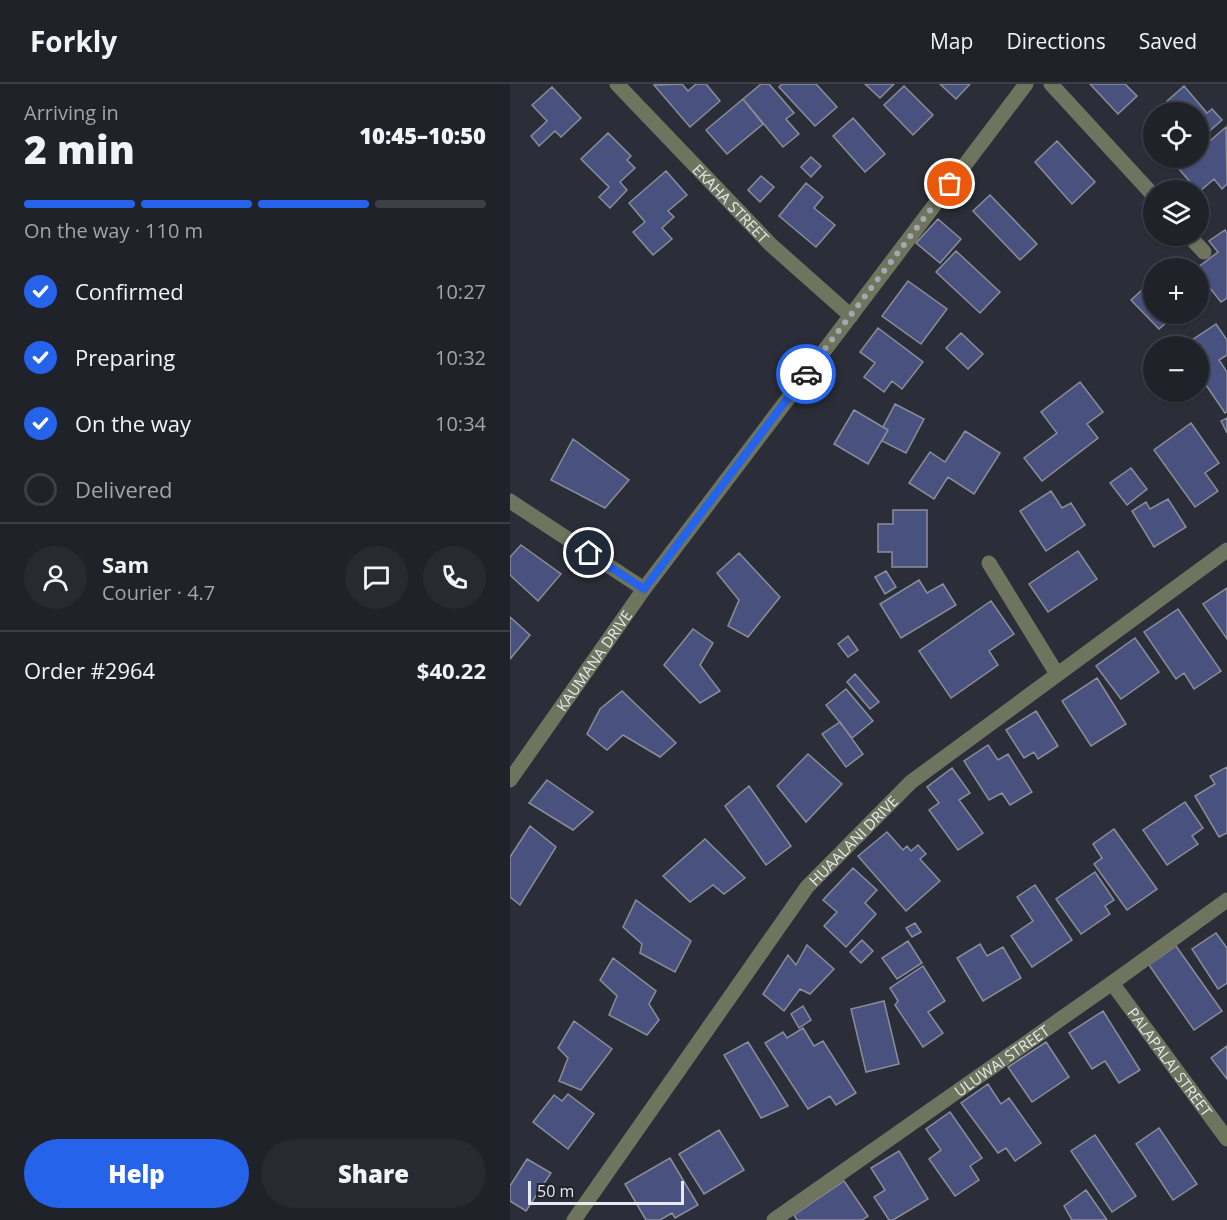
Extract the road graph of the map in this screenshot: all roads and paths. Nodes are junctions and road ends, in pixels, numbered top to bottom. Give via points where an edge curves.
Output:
1 (617, 84) edge
2 (1026, 84) edge
3 (1051, 84) edge
4 (1143, 184) edge
5 (1198, 246) edge
6 (1204, 252) dead end
7 (851, 316) junction
8 (510, 501) edge
9 (1227, 550) edge
10 (989, 563) dead end
11 (644, 589) junction
12 (1057, 674) junction
13 (510, 780) edge
14 (1227, 900) edge
15 (1112, 983) junction
16 (1227, 1139) edge
17 (574, 1220) edge
18 (774, 1220) edge

1 - 7 street, EKAHA STREET via 770,244
2 - 7 street, KAUMANA DRIVE
3 - 4 street
5 - 6 street
7 - 11 street, KAUMANA DRIVE
8 - 11 street
9 - 12 street, HUAALANI DRIVE
10 - 12 street
11 - 13 street, KAUMANA DRIVE
12 - 17 street, HUAALANI DRIVE via 911,782 807,887
14 - 15 street, ULUWAI STREET
15 - 16 street, PALAPALAI STREET
15 - 18 street, ULUWAI STREET

